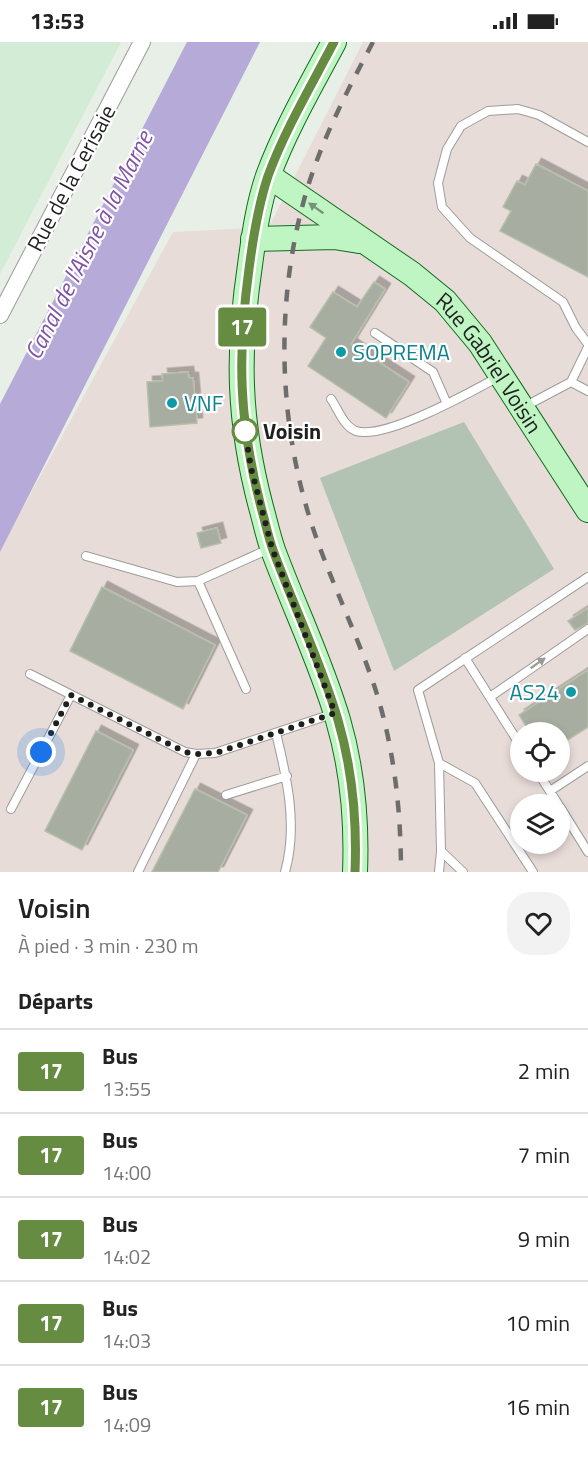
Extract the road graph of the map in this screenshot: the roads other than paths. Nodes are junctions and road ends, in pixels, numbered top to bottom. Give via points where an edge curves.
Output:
1 (142, 42) edge
2 (334, 42) edge
3 (588, 142) edge
4 (269, 176) junction
5 (253, 239) junction
6 (363, 242) junction
7 (0, 315) edge
8 (375, 333) dead end
9 (588, 345) edge
10 (501, 375) junction
11 (571, 382) junction
12 (588, 392) edge
13 (331, 399) dead end
14 (447, 404) junction
15 (522, 408) junction
16 (588, 510) edge
17 (272, 548) junction
18 (86, 556) dead end
19 (588, 577) edge
20 (198, 581) junction
21 (588, 629) edge
22 (465, 658) junction
23 (30, 674) dead end
24 (246, 689) dead end
25 (71, 695) junction
26 (490, 697) junction
27 (335, 713) junction
28 (510, 729) edge
29 (276, 733) junction
30 (196, 754) junction
31 (439, 763) junction
32 (588, 766) edge
33 (287, 776) junction
34 (544, 782) edge
35 (550, 791) junction
36 (552, 794) edge
37 (226, 795) dead end
38 (11, 809) dead end
39 (570, 823) edge
40 (441, 851) junction
41 (588, 852) edge
42 (138, 872) edge
43 (285, 872) edge
44 (355, 872) edge
45 (439, 872) edge
46 (463, 872) edge
47 (533, 872) edge

1 - 7 street, Rue de la Cerisaie
2 - 4 street
3 - 9 lane via 539,115 518,109 488,111 461,126 447,149 438,183 442,207 470,238 562,302
4 - 5 street
6 -> 4 street, Rue Gabriel Voisin
5 - 6 street, Rue Gabriel Voisin via 334,237
5 - 17 street via 242,323 242,391 251,468
6 - 10 street, Rue Gabriel Voisin via 445,301
8 - 14 lane via 433,372
9 - 11 lane
10 - 14 lane
10 - 15 street, Rue Gabriel Voisin
11 - 12 lane
11 - 15 lane
13 - 14 lane via 348,427 371,433
15 - 16 street, Rue Gabriel Voisin
17 - 20 lane
17 - 27 street
18 - 20 lane via 177,582
19 - 22 lane
20 - 24 lane
26 -> 21 lane
22 - 26 lane
22 - 31 lane via 418,690
23 - 25 lane
25 - 30 lane
25 - 38 lane
26 - 28 lane
27 - 29 lane
27 - 44 street via 350,779
29 - 30 lane via 216,753
29 - 33 lane
30 - 42 lane
31 - 40 lane
31 - 47 lane via 475,783
32 - 35 lane
33 - 37 lane
33 - 43 lane via 292,829
34 - 35 lane
35 - 36 lane
39 - 41 lane
40 - 45 lane
40 - 46 lane

